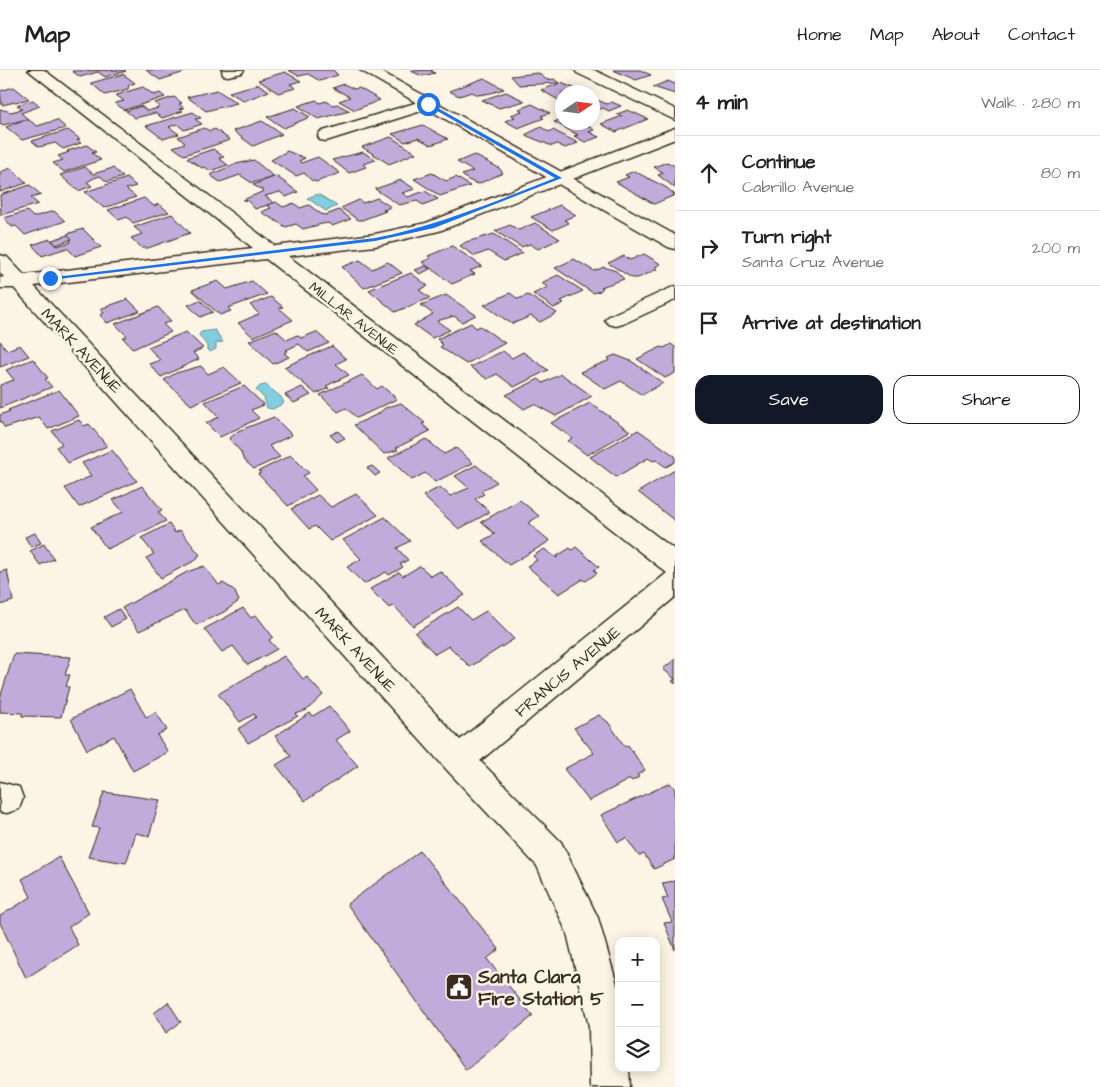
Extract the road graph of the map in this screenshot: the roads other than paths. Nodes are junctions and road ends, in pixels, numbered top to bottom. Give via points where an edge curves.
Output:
1 (35, 70) edge
2 (366, 70) edge
3 (582, 70) edge
4 (428, 104) junction
5 (675, 115) edge
6 (675, 133) edge
7 (326, 136) dead end
8 (559, 178) junction
9 (675, 243) edge
10 (268, 252) junction
11 (0, 261) edge
12 (10, 283) edge
13 (675, 292) edge
14 (616, 320) dead end
15 (675, 565) edge
16 (675, 581) edge
17 (458, 760) junction
18 (610, 1087) edge

1 - 10 street, MILLAR AVENUE
2 - 4 street
3 - 5 street
4 - 7 street
4 - 8 street
6 - 8 street
8 - 9 street
8 - 10 street via 406,234
10 - 12 street
10 - 15 street, MILLAR AVENUE
11 - 12 street, MARK AVENUE
12 - 17 street, MARK AVENUE
13 - 14 street
16 - 17 street, FRANCIS AVENUE
17 - 18 street, MARK AVENUE via 549,854 585,930 608,1026

